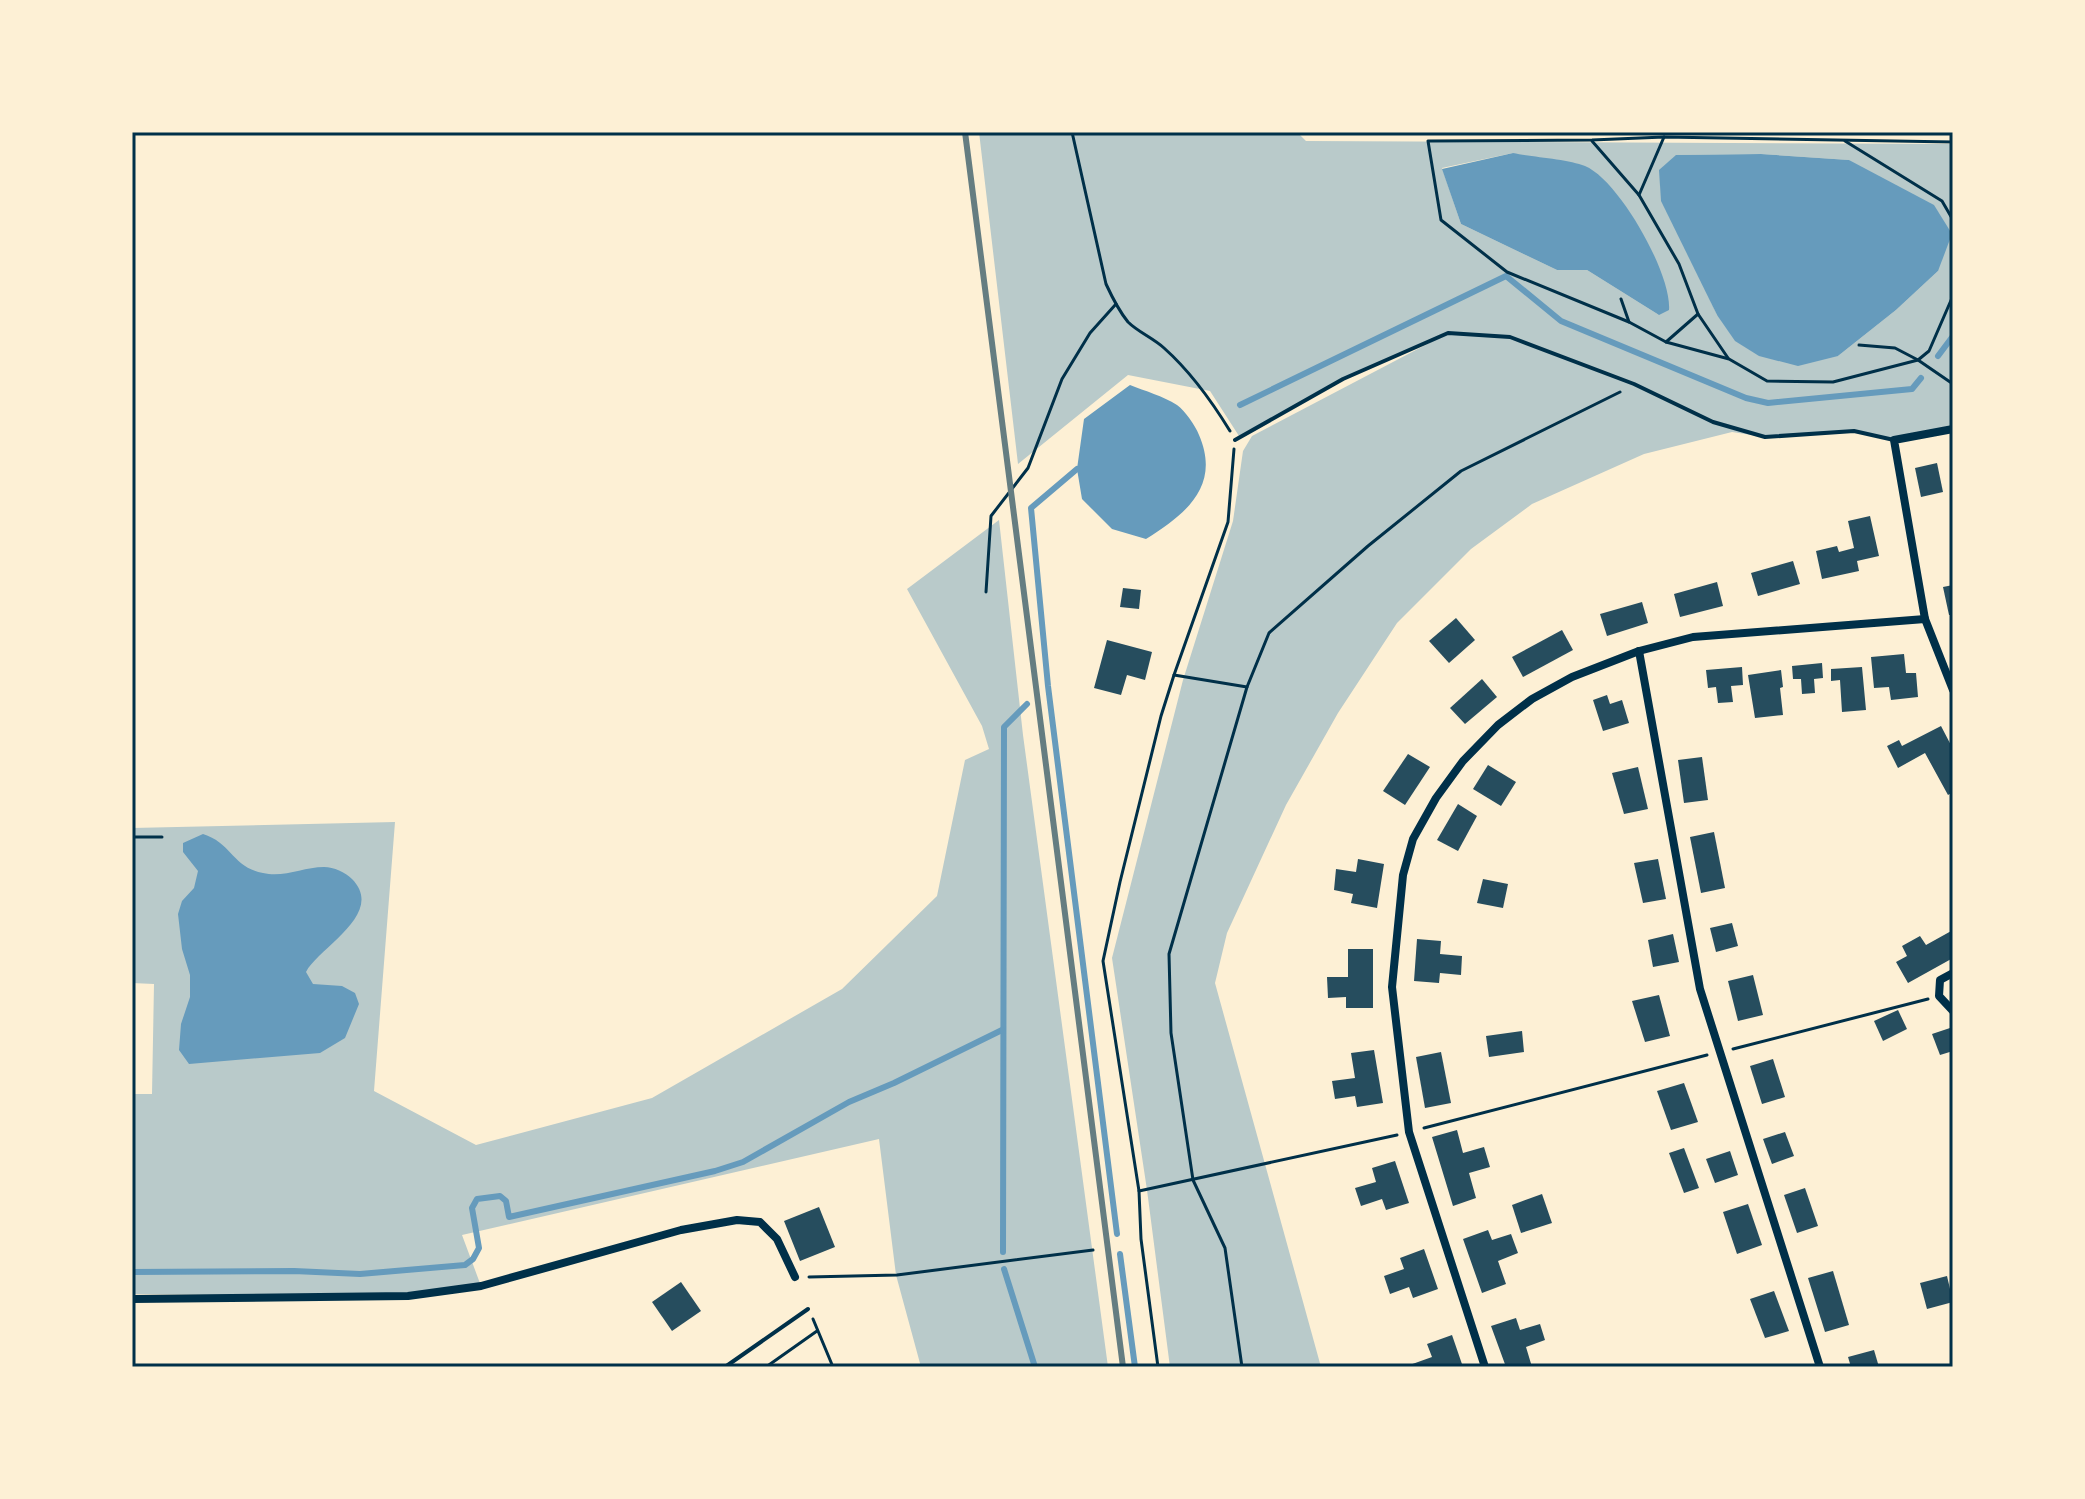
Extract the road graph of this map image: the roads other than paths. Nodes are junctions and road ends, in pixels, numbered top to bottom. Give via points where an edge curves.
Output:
1 (1953, 429) edge
2 (1235, 440) road end
3 (1894, 440) junction
4 (1925, 619) junction
5 (1639, 651) junction
6 (1953, 690) edge
7 (1953, 973) edge
8 (1953, 1011) edge
9 (795, 1277) road end
10 (132, 1299) edge
11 (808, 1309) road end
12 (725, 1367) edge
13 (1485, 1367) edge
14 (1820, 1367) edge

1 - 3 street
2 - 3 lane via 1343,379 1448,333 1510,337 1634,384 1713,422 1765,437 1854,431
3 - 4 street
4 - 5 street via 1693,637
4 - 6 street
5 - 13 street via 1572,677 1498,725 1436,798 1413,839 1403,875 1392,987 1409,1132
5 - 14 street via 1700,989
7 - 8 street via 1940,980 1939,996
9 - 10 street via 777,1239 760,1222 737,1220 681,1230 481,1286 408,1296
11 - 12 lane

